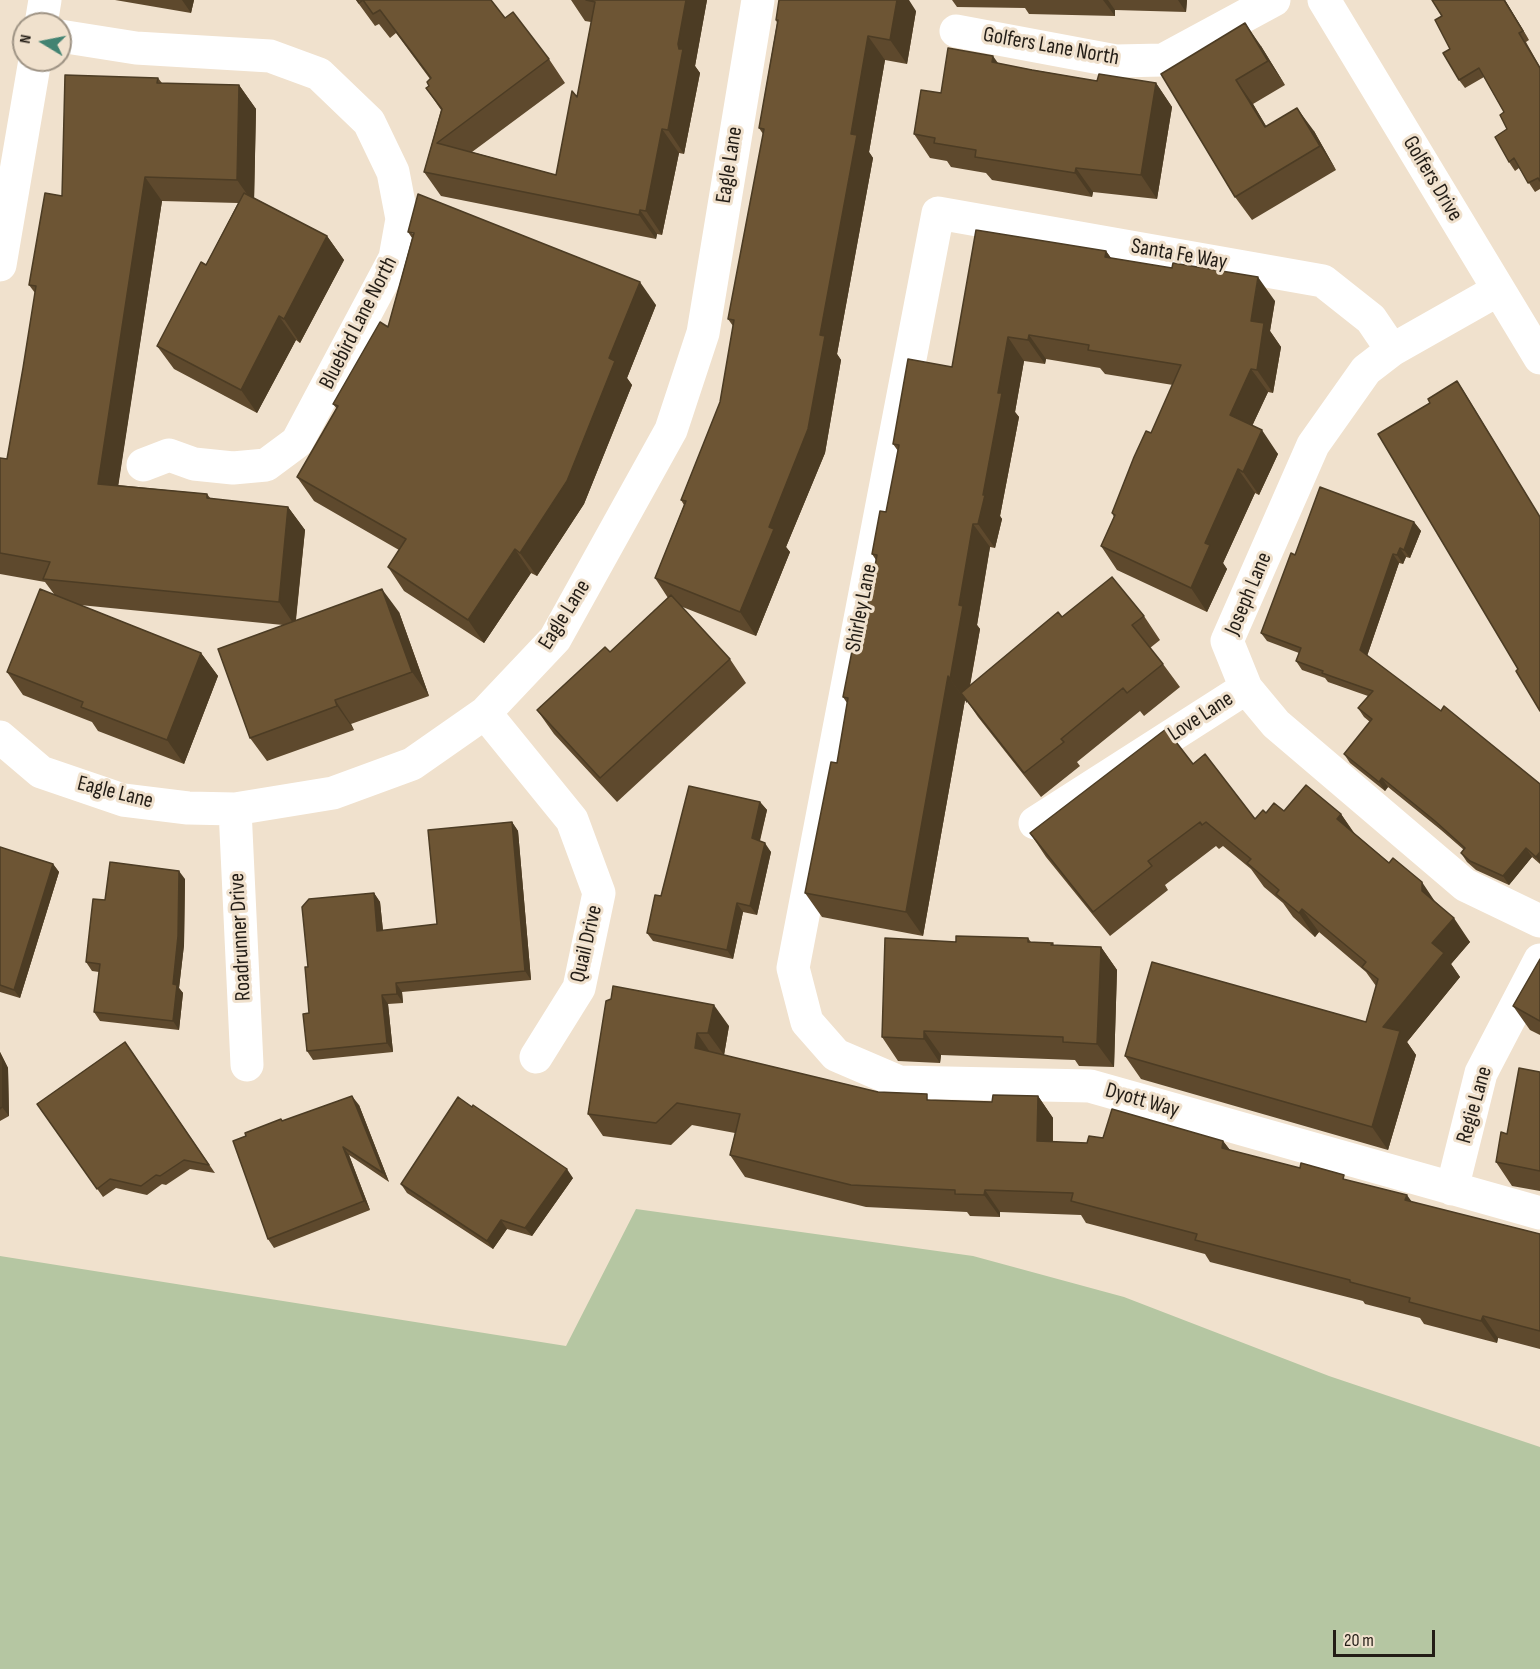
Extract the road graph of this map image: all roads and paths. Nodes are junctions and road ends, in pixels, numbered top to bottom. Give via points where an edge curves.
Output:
1 (758, 0) edge
2 (1274, 0) edge
3 (1324, 0) edge
4 (956, 31) dead end
5 (72, 38) edge
6 (33, 72) edge
7 (938, 213) joint
8 (0, 265) edge
9 (1498, 290) junction
10 (1392, 350) junction
11 (1540, 358) edge
12 (144, 465) dead end
13 (1246, 688) junction
14 (485, 713) junction
15 (0, 737) edge
16 (235, 810) junction
17 (1035, 823) dead end
18 (1540, 921) edge
19 (1540, 960) edge
20 (793, 968) joint
21 (536, 1057) dead end
22 (247, 1065) dead end
23 (1452, 1189) junction
24 (1540, 1213) edge

1 - 14 street, Eagle Lane via 703,333 670,430 555,639
2 - 4 street, Golfers Lane North via 1163,60 1116,61
3 - 9 street, Golfers Drive
5 - 12 street, Bluebird Lane North via 136,48 270,56 319,74 369,122 393,172 402,219 396,258 297,442 266,465 223,467 194,464 169,455
6 - 8 street
7 - 10 street, Santa Fe Way via 1323,281 1371,319
7 - 20 street, Shirley Lane
9 - 10 street, Joseph Lane
9 - 11 street, Golfers Drive
10 - 13 street, Joseph Lane via 1366,370 1313,445 1227,641
13 - 17 street, Love Lane
13 - 18 street, Joseph Lane via 1276,724 1466,885
14 - 16 street, Eagle Lane via 412,764 333,793
14 - 21 street, Quail Drive via 572,820 599,893 579,988
15 - 16 street, Eagle Lane via 41,771 123,800
16 - 22 street, Roadrunner Drive
19 - 23 street, Regie Lane via 1481,1073
20 - 23 street, Dyott Way via 807,1022 836,1055 899,1082 1090,1086
23 - 24 street, Dyott Way

